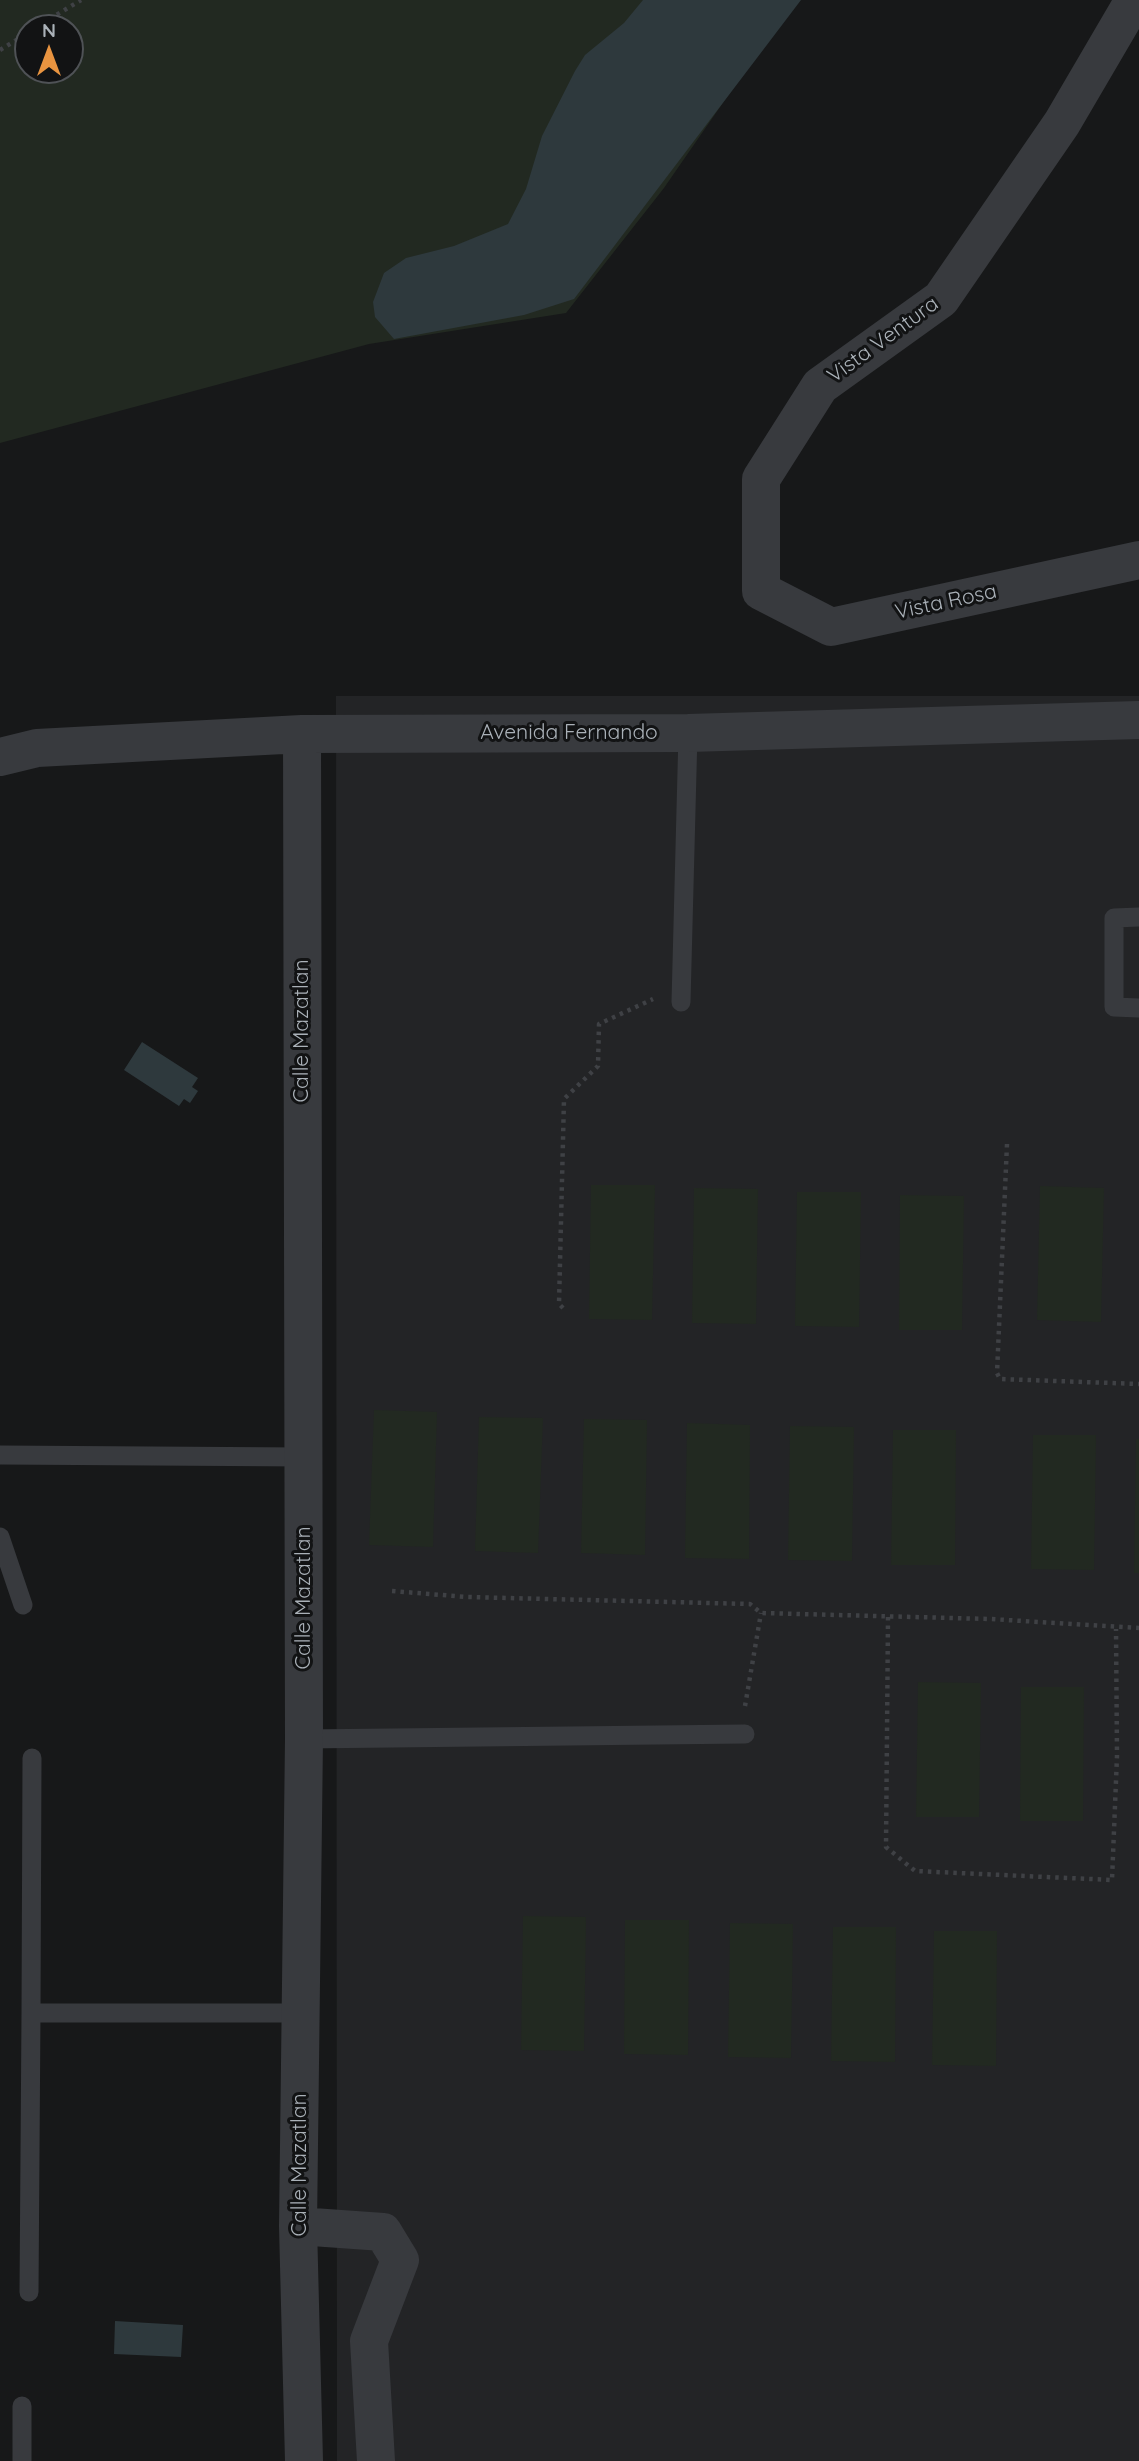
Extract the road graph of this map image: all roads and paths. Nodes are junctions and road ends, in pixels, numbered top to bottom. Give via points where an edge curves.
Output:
1 (81, 0) edge
2 (1134, 0) edge
3 (58, 14) edge
4 (1139, 560) edge
5 (761, 591) joint
6 (1139, 720) edge
7 (688, 733) junction
8 (302, 734) junction
9 (0, 757) edge
10 (1139, 917) edge
11 (681, 994) joint
12 (1139, 1008) edge
13 (1007, 1144) dead end
14 (563, 1308) dead end
15 (1139, 1384) edge
16 (0, 1455) edge
17 (304, 1457) junction
18 (0, 1537) edge
19 (392, 1591) dead end
20 (23, 1605) dead end
21 (761, 1613) junction
22 (888, 1617) junction
23 (1116, 1628) junction
24 (1139, 1628) edge
25 (743, 1734) joint
26 (304, 1740) junction
27 (32, 1758) dead end
28 (30, 2014) junction
29 (301, 2014) junction
30 (298, 2227) junction
31 (29, 2292) dead end
32 (22, 2406) dead end
33 (22, 2461) edge
34 (304, 2461) edge
35 (376, 2461) edge

1 - 3 path
2 - 5 street, Vista Ventura via 1062,123 941,299 820,386 768,467 761,479
4 - 5 street, Vista Rosa via 831,627
6 - 7 street, Avenida Fernando
7 - 8 street, Avenida Fernando
7 - 11 lane
8 - 9 street, Avenida Fernando via 37,748
8 - 17 street, Calle Mazatlan
10 - 12 lane via 1114,918 1114,1007
11 - 14 path via 599,1024 598,1066 564,1098 559,1304
13 - 15 path via 1000,1379
16 - 17 lane
17 - 26 street, Calle Mazatlan
18 - 20 lane
19 - 21 path via 750,1604
21 - 22 path
21 - 25 path
22 - 23 path
22 - 23 path via 886,1847 915,1871 1112,1880
23 - 24 path
25 - 26 lane
26 - 29 street, Calle Mazatlan
27 - 28 lane
28 - 29 lane
28 - 31 lane
29 - 30 street, Calle Mazatlan
30 - 34 street, Calle Mazatlan
30 - 35 street via 383,2232 400,2260 369,2342
32 - 33 lane

